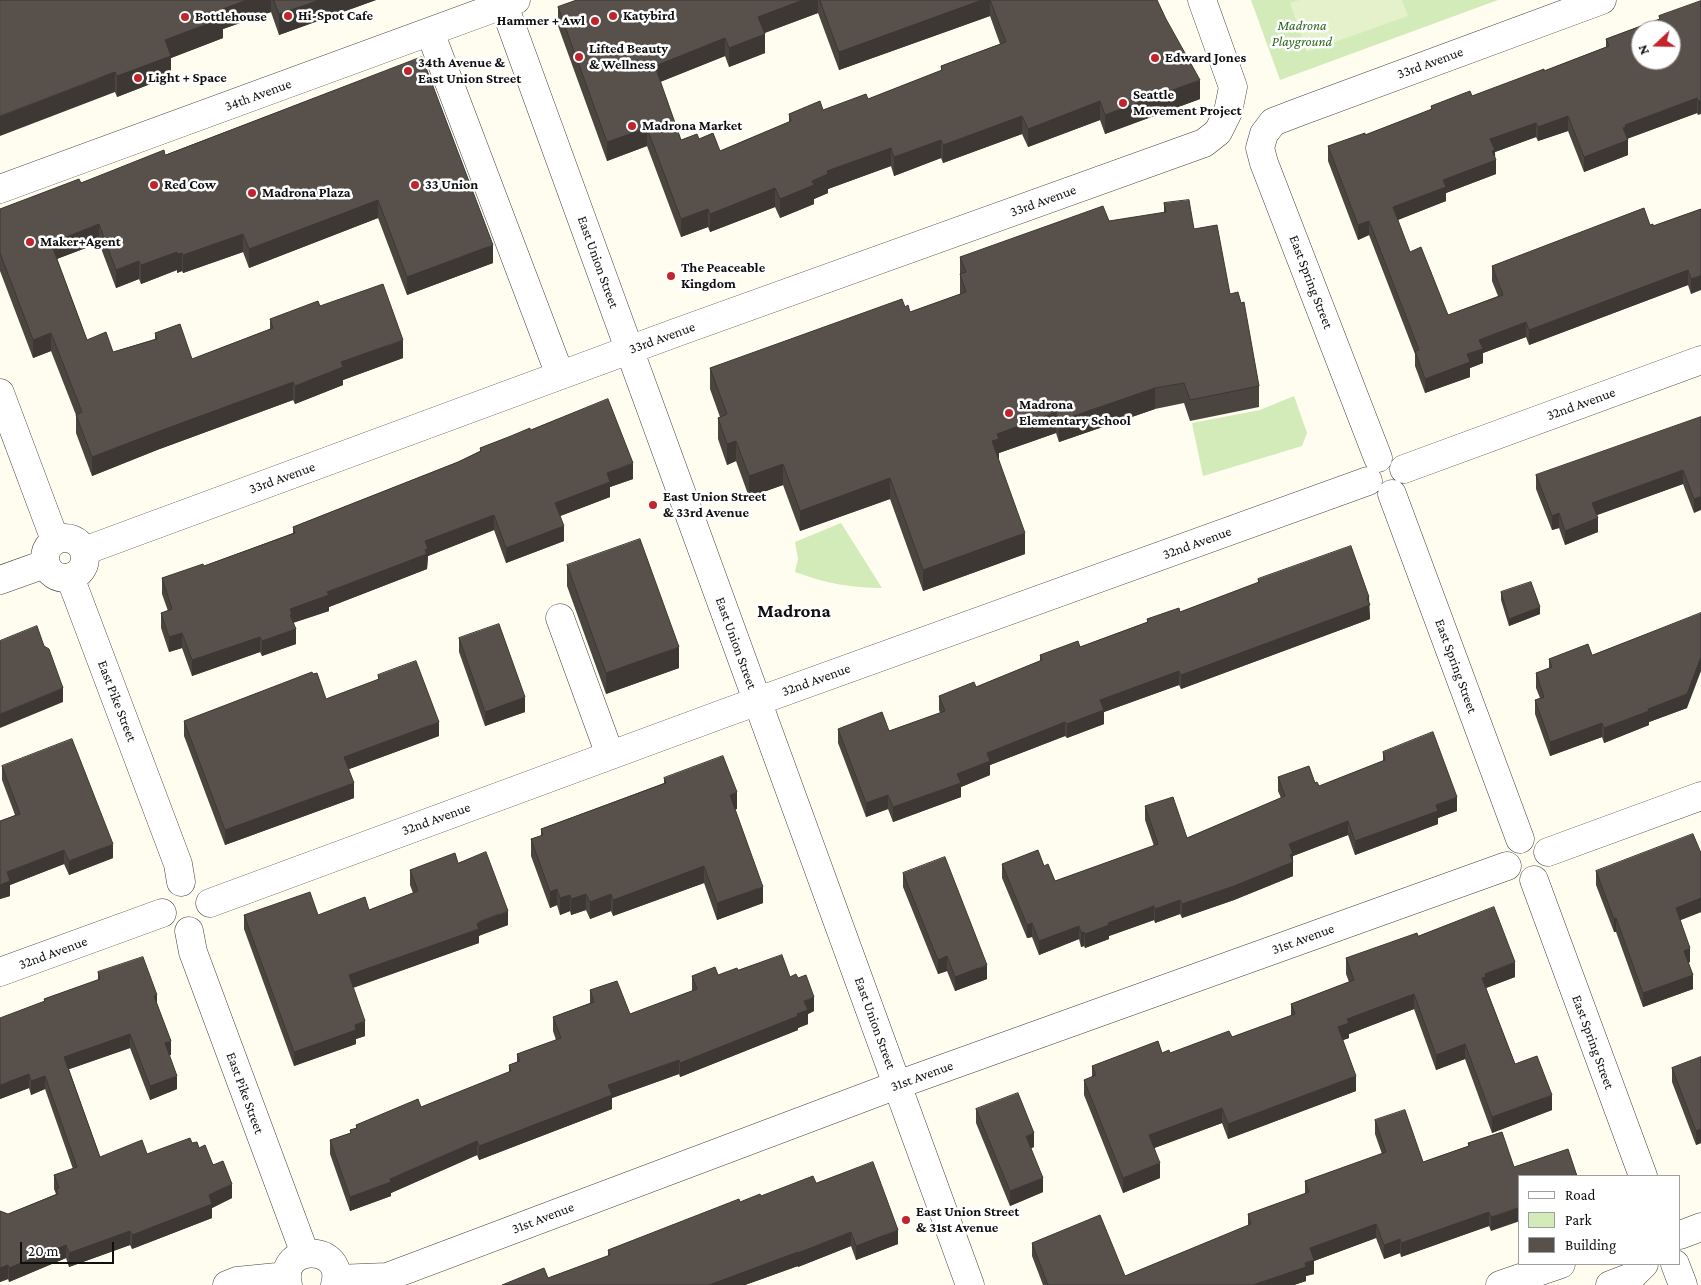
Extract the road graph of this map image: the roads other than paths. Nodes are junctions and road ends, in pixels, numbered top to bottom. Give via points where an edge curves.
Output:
1 (1202, 0) edge
2 (1602, 0) edge
3 (507, 2) edge
4 (430, 32) junction
5 (1264, 134) joint
6 (0, 190) edge
7 (630, 349) junction
8 (1701, 360) edge
9 (560, 375) junction
10 (0, 393) edge
11 (1404, 469) junction
12 (1373, 470) junction
13 (1392, 494) junction
14 (84, 551) junction
15 (50, 552) junction
16 (70, 577) junction
17 (0, 580) edge
18 (560, 618) dead end
19 (757, 702) junction
20 (610, 755) junction
21 (1701, 796) edge
22 (1520, 839) junction
23 (1548, 852) junction
24 (1507, 866) junction
25 (1534, 880) junction
26 (180, 882) junction
27 (210, 903) junction
28 (162, 913) junction
29 (189, 931) junction
30 (0, 972) edge
31 (897, 1084) junction
32 (1643, 1175) edge
33 (1701, 1227) edge
34 (1681, 1235) edge
35 (305, 1254) junction
36 (1558, 1265) edge
37 (1643, 1265) edge
38 (1675, 1265) edge
39 (287, 1280) edge
40 (336, 1282) edge
41 (227, 1285) edge
42 (970, 1285) edge
43 (1500, 1285) edge
44 (1610, 1285) edge
45 (1683, 1285) edge

1 - 7 street, 33rd Avenue via 1233,87 1228,112 1218,132 1204,143
2 - 5 street, 33rd Avenue via 1272,122
3 - 4 street, 34th Avenue
3 - 7 street, East Union Street
4 - 6 street, 34th Avenue
4 - 9 street
5 - 12 street, East Spring Street via 1260,148 1264,164
7 - 9 street, 33rd Avenue
7 - 19 street, East Union Street
8 - 11 street, 32nd Avenue
9 - 14 street, 33rd Avenue
10 - 15 street
11 - 12 street via 1398,461 1387,456
11 - 13 street via 1403,484
12 - 13 street via 1372,489 1377,493
12 - 19 street, 32nd Avenue
13 - 22 street, East Spring Street
14 - 15 street via 78,542 66,537
14 - 16 street via 83,567
15 - 16 street via 50,572 62,578
15 - 17 street
16 - 26 street, East Pike Street via 178,864
18 - 20 street
19 - 20 street, 32nd Avenue
19 - 31 street, East Union Street
20 - 27 street, 32nd Avenue
21 - 23 street
22 - 23 street via 1536,839
22 - 24 street via 1506,853
23 - 25 street via 1548,868
24 - 25 street via 1518,878
24 - 31 street, 31st Avenue
25 - 32 street, East Spring Street
26 - 27 street via 202,887
26 - 28 street via 164,893
27 - 29 street via 204,923
28 - 29 street via 175,929
28 - 30 street, 32nd Avenue
29 - 35 street, East Pike Street via 193,952
31 - 40 street, 31st Avenue via 387,1276
31 - 42 street, East Union Street
33 - 34 street
35 - 39 street via 291,1263
35 - 40 street via 313,1253 329,1259
36 - 43 street
37 - 44 street via 1631,1277
38 - 45 street
39 - 41 street via 237,1281

